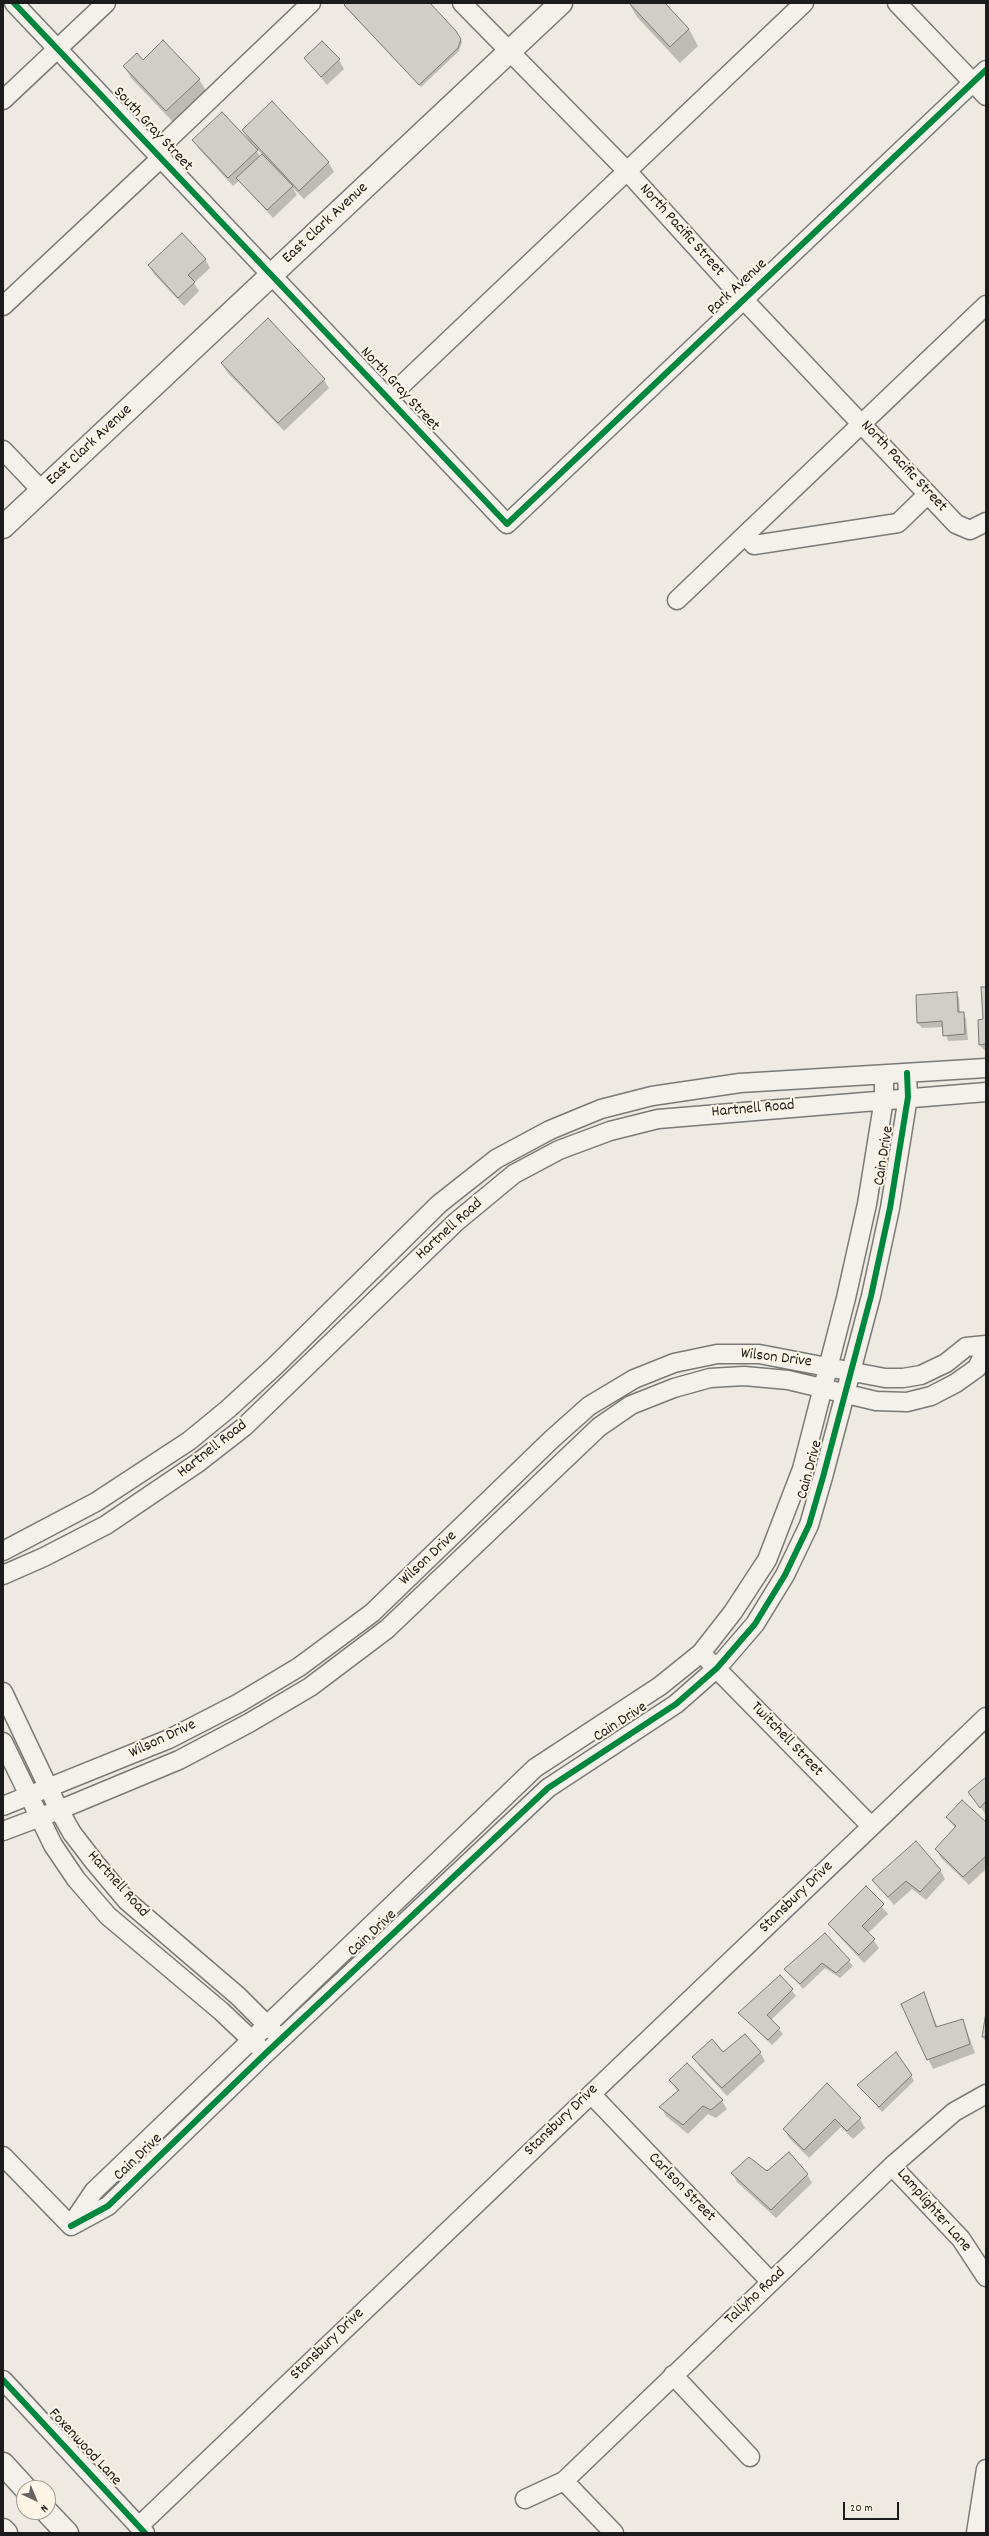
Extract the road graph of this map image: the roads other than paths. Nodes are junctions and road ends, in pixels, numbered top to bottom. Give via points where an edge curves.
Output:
1 (14, 3) edge
2 (106, 3) edge
3 (311, 3) edge
4 (462, 3) edge
5 (561, 3) edge
6 (804, 3) edge
7 (897, 3) edge
8 (58, 49) junction
9 (508, 52) junction
10 (980, 76) edge
11 (986, 96) edge
12 (3, 100) edge
13 (158, 155) junction
14 (627, 171) junction
15 (272, 275) junction
16 (744, 300) junction
17 (986, 305) edge
18 (3, 306) edge
19 (388, 398) junction
20 (861, 423) junction
21 (3, 450) edge
22 (42, 491) junction
23 (928, 494) junction
24 (507, 524) joint
25 (978, 526) edge
26 (3, 528) edge
27 (745, 535) junction
28 (677, 600) dead end
29 (986, 1068) edge
30 (907, 1073) junction
31 (884, 1075) junction
32 (986, 1092) edge
33 (908, 1097) junction
34 (884, 1099) junction
35 (439, 1204) junction
36 (456, 1222) junction
37 (986, 1345) edge
38 (986, 1349) edge
39 (275, 1366) junction
40 (829, 1367) junction
41 (852, 1371) junction
42 (291, 1383) junction
43 (823, 1389) junction
44 (845, 1393) junction
45 (454, 1535) junction
46 (3, 1551) edge
47 (471, 1551) junction
48 (3, 1575) edge
49 (702, 1653) junction
50 (717, 1668) junction
51 (3, 1692) edge
52 (986, 1717) edge
53 (3, 1742) edge
54 (48, 1789) junction
55 (29, 1796) junction
56 (3, 1806) edge
57 (60, 1810) junction
58 (39, 1818) junction
59 (871, 1826) junction
60 (3, 1831) edge
61 (438, 1860) junction
62 (454, 1876) junction
63 (266, 2024) junction
64 (250, 2039) junction
65 (281, 2039) junction
66 (265, 2054) junction
67 (591, 2094) junction
68 (986, 2094) edge
69 (3, 2156) edge
70 (892, 2166) junction
71 (71, 2226) junction
72 (986, 2277) edge
73 (771, 2282) junction
74 (673, 2375) junction
75 (3, 2380) edge
76 (750, 2457) dead end
77 (3, 2464) edge
78 (986, 2469) edge
79 (18, 2480) edge
80 (564, 2481) junction
81 (525, 2499) dead end
82 (55, 2520) edge
83 (3, 2530) edge
84 (142, 2530) edge
85 (6, 2533) edge
86 (67, 2533) edge
87 (614, 2533) edge
88 (976, 2533) edge

1 - 8 street, South Gray Street
2 - 8 street
3 - 13 street
4 - 9 street, North Pacific Street
5 - 9 main road, East Clark Avenue
6 - 14 street
7 - 10 street
8 - 12 street
8 - 13 street, South Gray Street
9 - 14 street, North Pacific Street
9 - 15 main road, East Clark Avenue
10 - 11 street
10 - 16 street, Park Avenue
13 - 15 street, South Gray Street
13 - 18 street
14 - 16 street, North Pacific Street
14 - 19 street
15 - 19 street, North Gray Street
15 - 22 main road, East Clark Avenue
16 - 20 street, North Pacific Street
16 - 24 street, Park Avenue
17 - 20 street
19 - 24 street, North Gray Street
20 - 23 street, North Pacific Street
20 - 27 street
21 - 22 street
22 - 26 main road, East Clark Avenue
23 - 25 street, North Pacific Street via 956,524
23 - 27 street via 898,523 754,545
27 - 28 street
29 - 30 street, Hartnell Road
30 - 31 street, Hartnell Road
30 - 33 street, Cain Drive
31 - 34 street, Cain Drive
31 - 35 street, Hartnell Road via 740,1083 652,1096 601,1109 550,1130 496,1159
32 - 33 street, Hartnell Road
33 - 34 street, Hartnell Road
33 - 41 street, Cain Drive via 890,1208
34 - 36 street, Hartnell Road via 658,1118 610,1131 559,1150 514,1174
34 - 40 street, Cain Drive via 865,1211
35 - 36 street
35 - 39 street, Hartnell Road
36 - 42 street, Hartnell Road
37 - 41 street, Wilson Drive via 966,1347 946,1363 922,1375 885,1378
38 - 44 street, Wilson Drive via 977,1368 931,1396 907,1402 876,1401
39 - 42 street
39 - 46 street, Hartnell Road via 223,1413 141,1474 96,1502
40 - 41 street, Wilson Drive
40 - 43 street, Cain Drive
40 - 45 street, Wilson Drive via 759,1354 717,1354 674,1363 634,1379 584,1411
41 - 44 street, Cain Drive
42 - 48 street, Hartnell Road via 244,1427 155,1494 106,1525
43 - 44 street, Wilson Drive
43 - 47 street, Wilson Drive via 788,1380 744,1376 710,1378 674,1388 631,1405 599,1427
43 - 49 street, Cain Drive via 802,1469 767,1560
44 - 50 street, Cain Drive via 809,1525 785,1575 755,1624
45 - 47 street
45 - 54 street, Wilson Drive via 372,1612 299,1667 239,1703 169,1740
47 - 57 street, Wilson Drive via 387,1629 310,1688 179,1760
49 - 50 street, Twitchell Street
49 - 61 street, Cain Drive via 660,1686 535,1768
50 - 59 street, Twitchell Street
50 - 62 street, Cain Drive via 676,1704 548,1788
51 - 54 street, Hartnell Road
52 - 59 street, Stansbury Drive
53 - 55 street, Hartnell Road
54 - 55 street, Wilson Drive
54 - 57 street, Hartnell Road
55 - 56 street, Wilson Drive
55 - 58 street, Hartnell Road
57 - 58 street, Wilson Drive
57 - 63 street, Hartnell Road via 72,1833 127,1901 238,1996
58 - 60 street, Wilson Drive
58 - 64 street, Hartnell Road via 53,1845 76,1879 108,1916 222,2011
59 - 67 street, Stansbury Drive
61 - 62 street
61 - 63 street, Cain Drive
62 - 65 street, Cain Drive
63 - 64 street, Cain Drive
63 - 65 street, Hartnell Road
64 - 66 street, Hartnell Road
64 - 71 street, Cain Drive via 94,2191
65 - 66 street, Cain Drive
66 - 71 street, Cain Drive via 108,2206
67 - 73 street, Carlson Street
67 - 84 street, Stansbury Drive
68 - 70 street, Tallyho Road via 954,2112
69 - 71 street
70 - 72 street, Lamplighter Lane via 961,2239
70 - 73 street, Tallyho Road
73 - 74 street, Tallyho Road
74 - 76 street
74 - 80 street, Tallyho Road
75 - 84 street, Foxenwood Lane
77 - 79 main road
78 - 88 street
80 - 81 street, Tallyho Road
80 - 87 street
82 - 86 main road
83 - 85 main road

